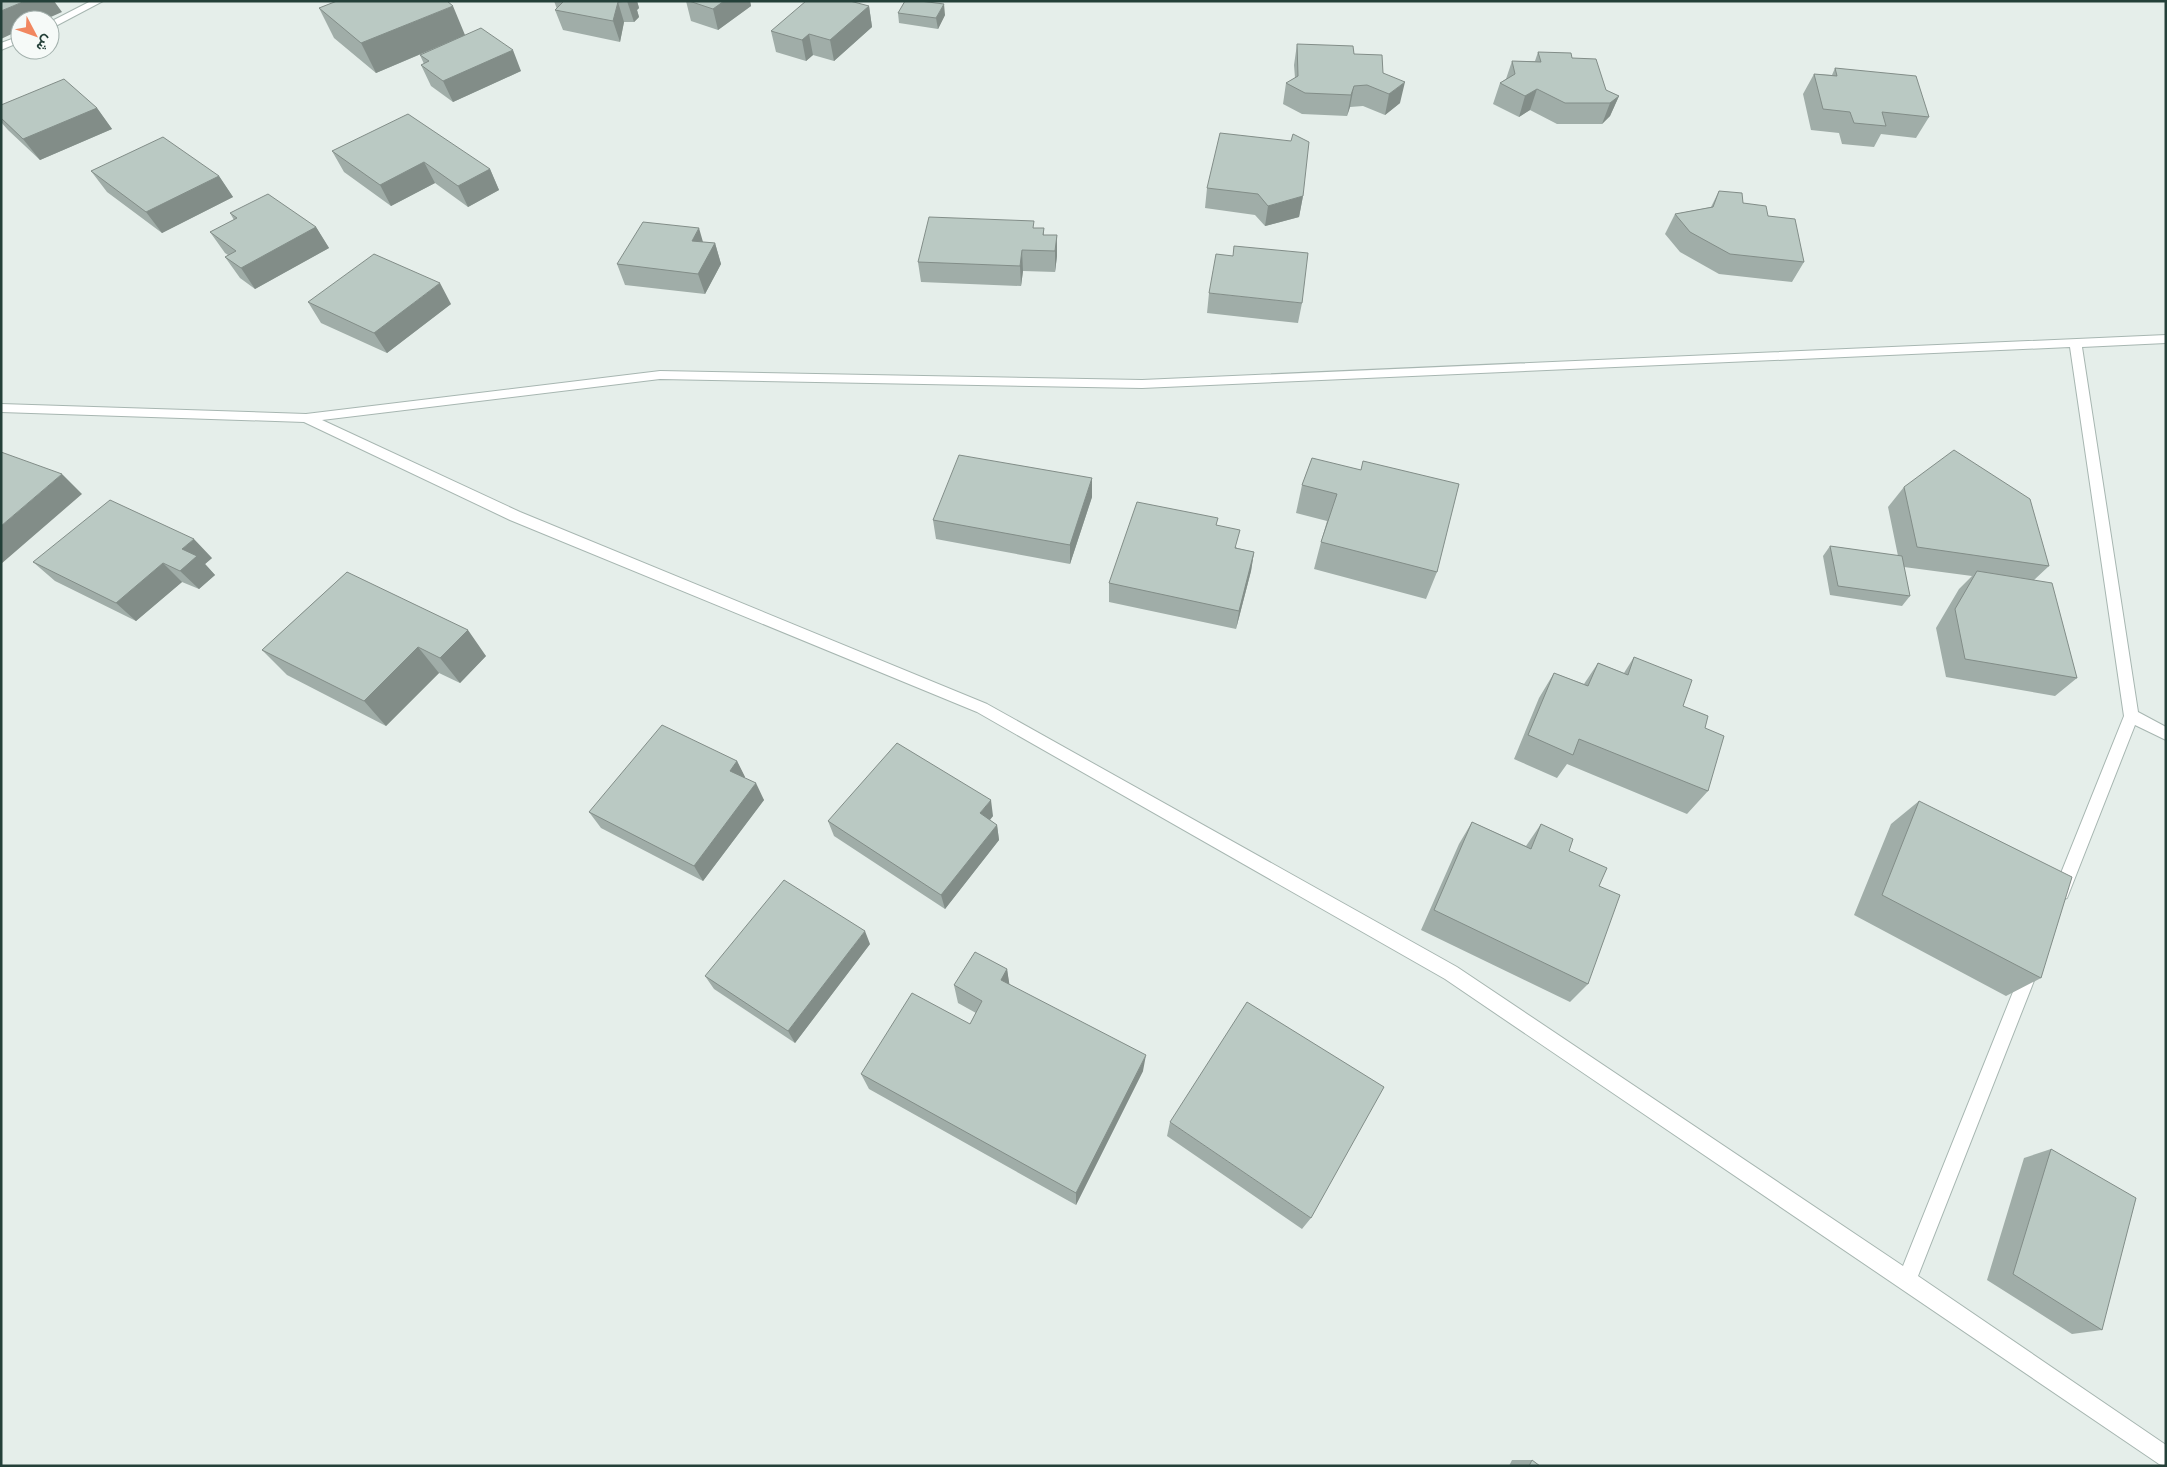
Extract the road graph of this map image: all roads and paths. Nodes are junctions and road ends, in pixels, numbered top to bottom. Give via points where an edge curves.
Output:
1 (99, 1) edge
2 (60, 21) edge
3 (2166, 339) edge
4 (2076, 344) junction
5 (1, 408) edge
6 (306, 418) junction
7 (2131, 716) junction
8 (2166, 734) edge
9 (2054, 910) edge
10 (2036, 956) edge
11 (1907, 1280) junction
12 (2166, 1457) edge

1 - 2 street
3 - 4 street
4 - 6 street via 1142,384 660,375
4 - 7 street
5 - 6 street
6 - 11 street via 515,516 982,708 1451,973
7 - 8 street
7 - 9 street
10 - 11 street
11 - 12 street

